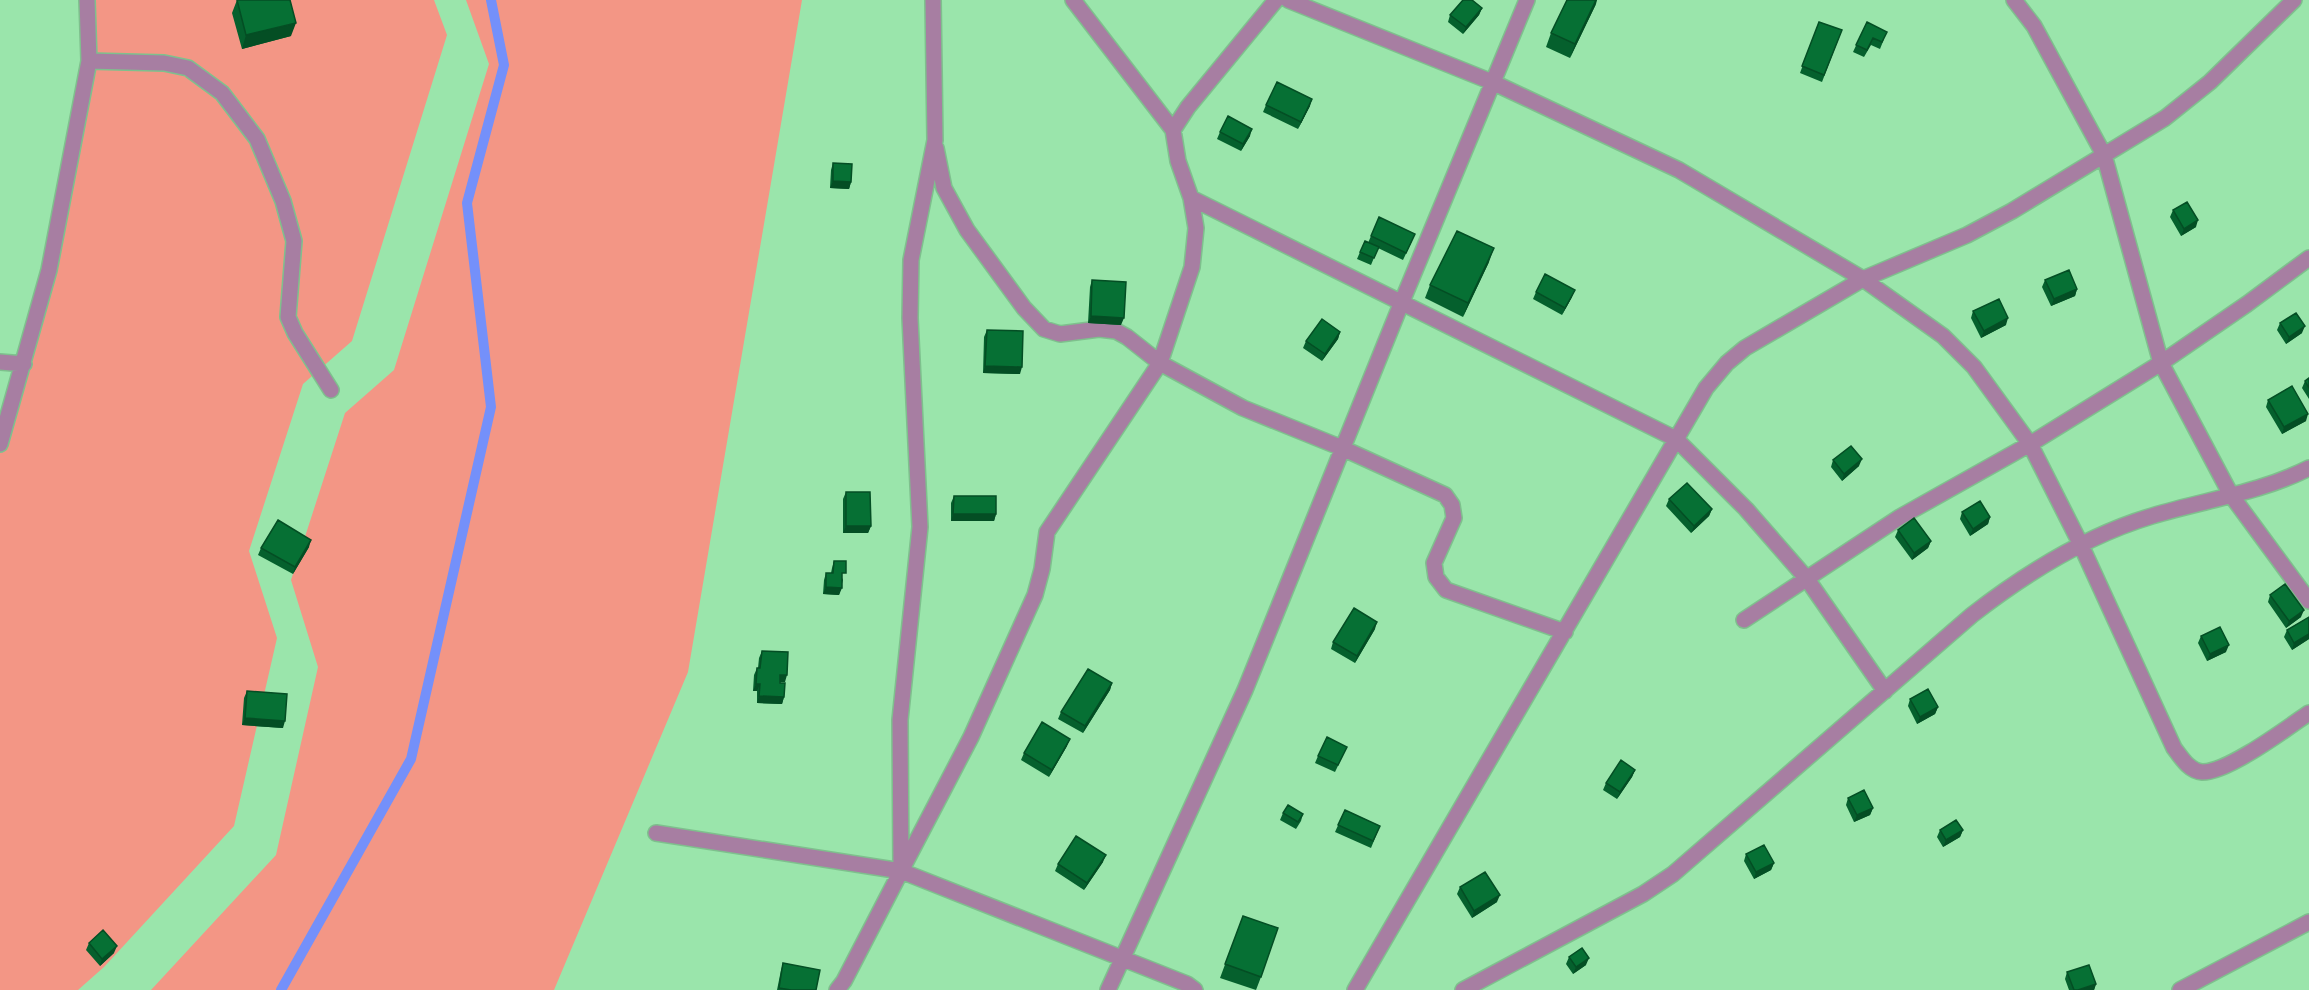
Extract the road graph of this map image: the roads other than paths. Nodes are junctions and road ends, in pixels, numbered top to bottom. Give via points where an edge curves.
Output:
1 (87, 0) edge
2 (933, 0) edge
3 (1073, 0) edge
4 (1276, 0) edge
5 (1288, 0) edge
6 (1527, 0) edge
7 (2014, 0) edge
8 (2294, 0) edge
9 (88, 61) junction
10 (1492, 82) junction
11 (1173, 130) junction
12 (935, 140) junction
13 (2104, 155) junction
14 (1191, 198) junction
15 (2309, 258) edge
16 (1863, 279) junction
17 (1401, 304) junction
18 (0, 362) edge
19 (1161, 363) junction
20 (2161, 363) junction
21 (24, 364) junction
22 (331, 390) dead end
23 (1676, 439) junction
24 (0, 444) edge
25 (2030, 444) junction
26 (1342, 448) junction
27 (2309, 468) edge
28 (2231, 495) junction
29 (2080, 543) junction
30 (1807, 579) junction
31 (2309, 601) edge
32 (1744, 620) dead end
33 (1565, 632) junction
34 (1885, 691) junction
35 (2309, 713) edge
36 (656, 833) dead end
37 (901, 871) junction
38 (2309, 922) edge
39 (1122, 959) junction
40 (837, 990) edge
41 (1108, 990) edge
42 (1195, 990) edge
43 (1355, 990) edge
44 (1463, 990) edge
45 (2180, 990) edge

1 - 9 street
2 - 12 street
3 - 11 street
4 - 11 street
5 - 10 street
6 - 10 street
7 - 13 street via 2034,26
8 - 13 street via 2187,102
9 - 21 street via 49,270
9 - 22 street via 164,63 188,68 222,93 236,111 256,139 283,201 294,241 288,317
10 - 16 street via 1679,170
10 - 17 street
11 - 14 street via 1178,161
12 - 19 street via 944,188 967,230 1044,329 1060,334 1116,331
12 - 37 street via 911,260 920,528 900,720
13 - 16 street via 1967,235
13 - 20 street
14 - 17 street
14 - 19 street via 1196,228 1192,267
15 - 20 street
16 - 23 street via 1745,348 1727,363 1706,388
16 - 25 street via 1943,336 1974,367
17 - 23 street
17 - 26 street
18 - 21 street
19 - 26 street via 1243,408
19 - 37 street via 1047,532 1035,596 971,737
20 - 25 street
20 - 28 street
21 - 24 street
23 - 30 street via 1746,509
23 - 33 street
25 - 29 street
25 - 30 street via 1900,517
26 - 33 street via 1445,495 1454,518 1434,563 1436,577 1446,590
26 - 39 street via 1245,690
27 - 28 street via 2282,482
28 - 29 street via 2151,516
28 - 31 street
29 - 34 street via 1999,594
29 - 35 street via 2174,748 2187,765 2200,772 2214,770 2257,749
30 - 32 street
30 - 34 street
33 - 43 street
34 - 44 street via 1673,874 1643,894
36 - 37 street
37 - 39 street
37 - 40 street
38 - 45 street
39 - 41 street
39 - 42 street

